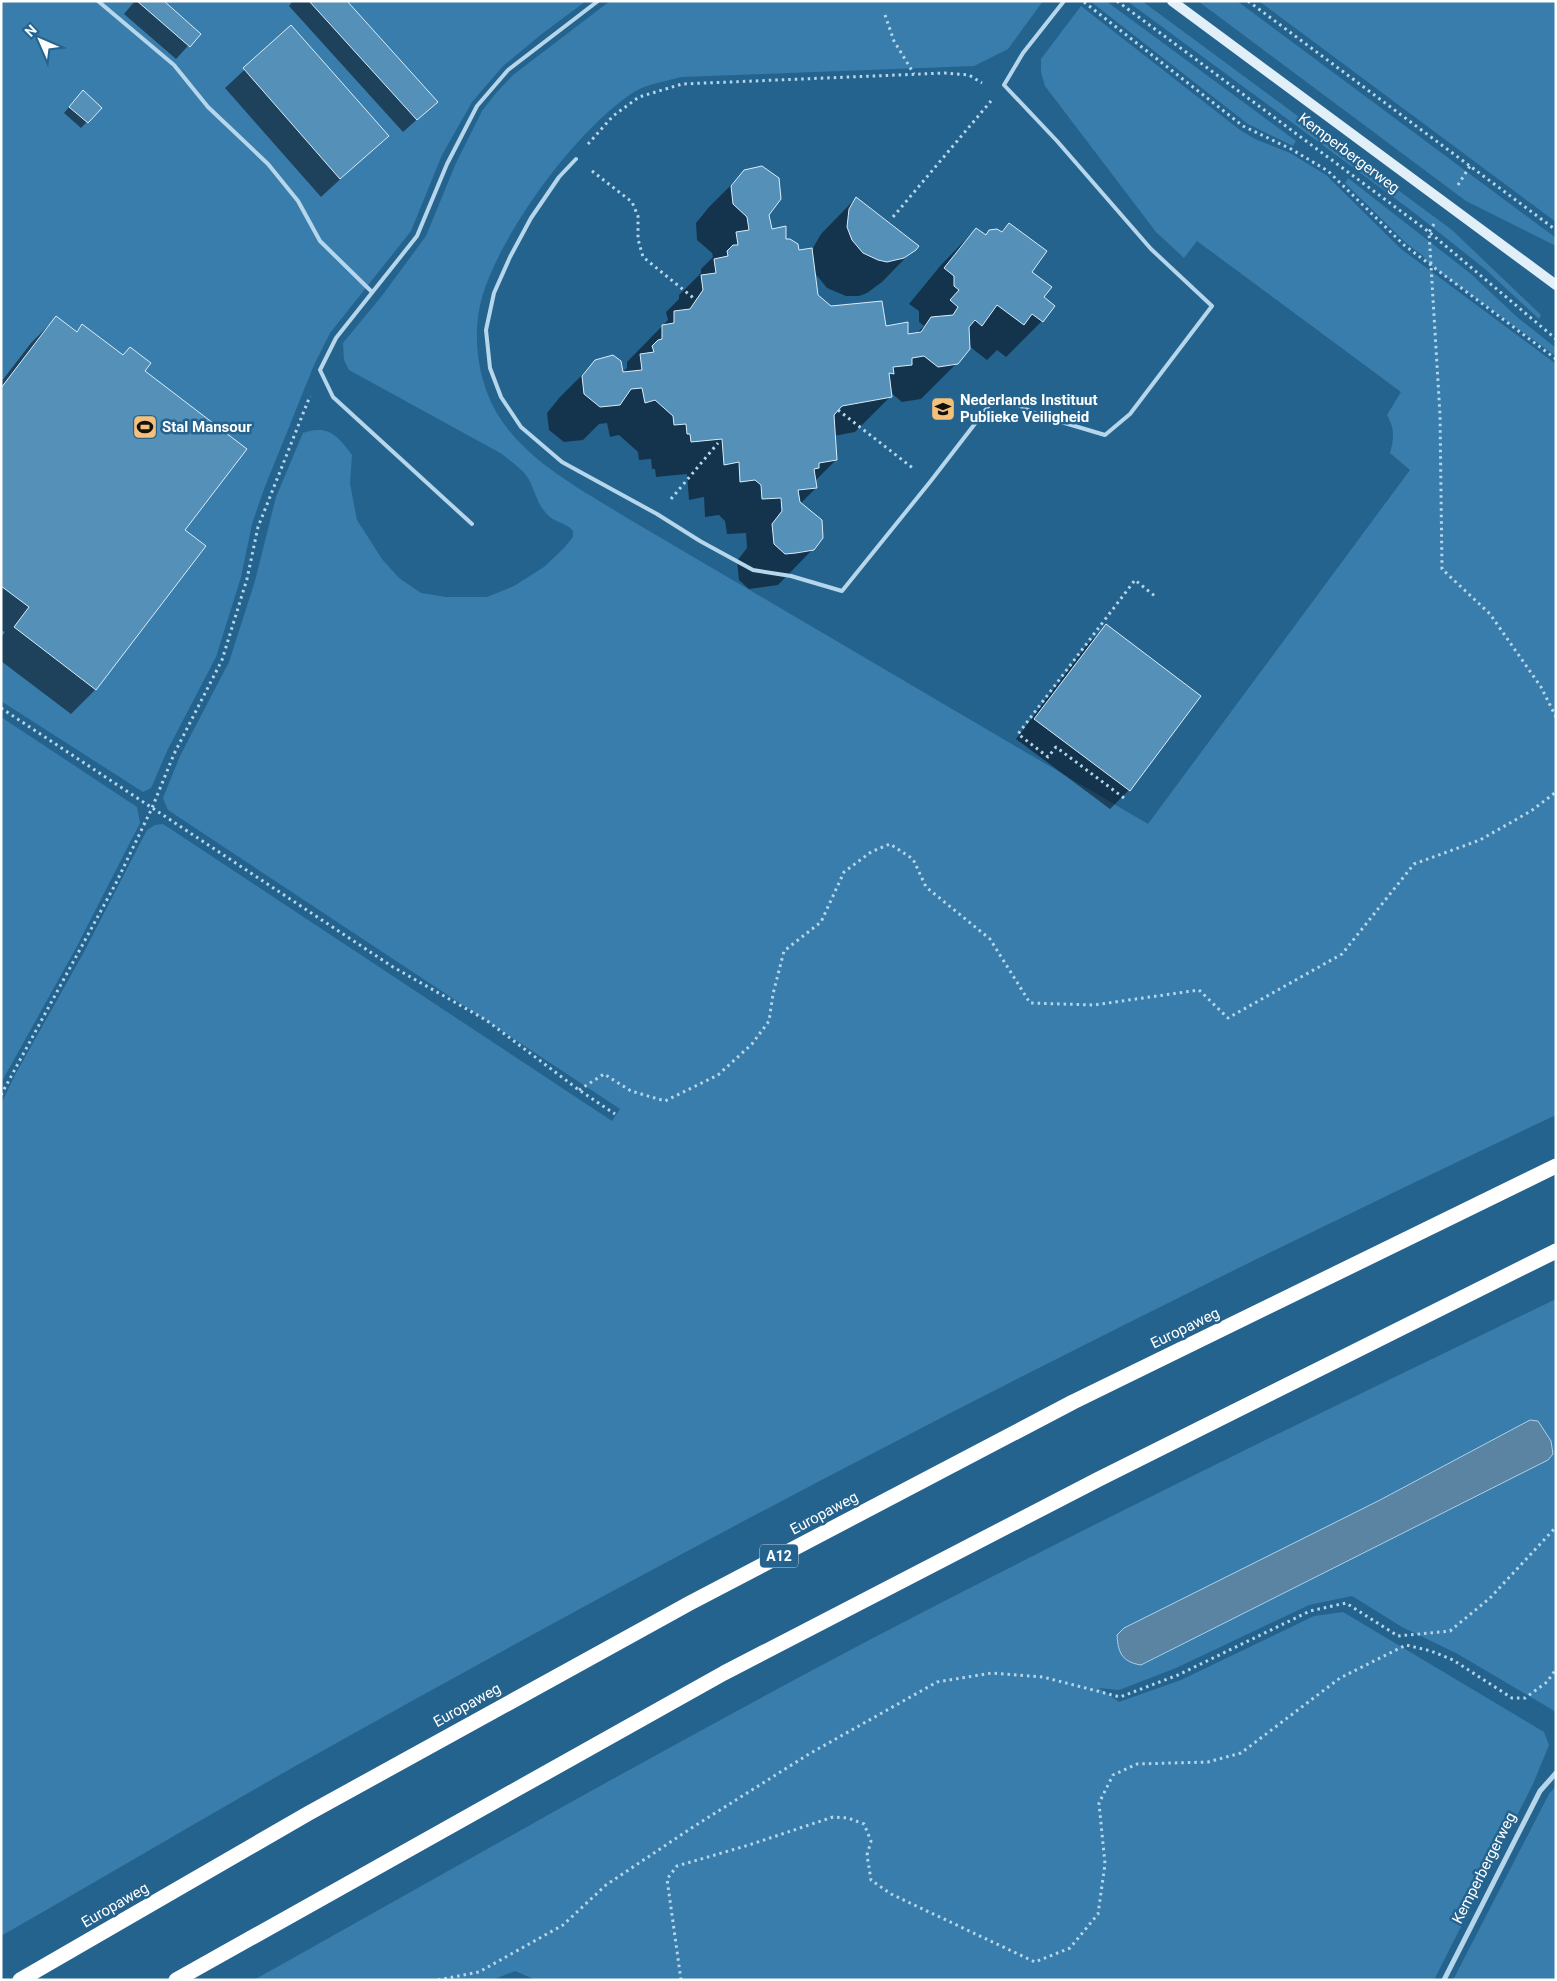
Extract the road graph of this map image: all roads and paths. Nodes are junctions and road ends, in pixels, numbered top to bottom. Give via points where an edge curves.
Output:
1 (98, 1) edge
2 (598, 1) edge
3 (1064, 1) edge
4 (1083, 1) edge
5 (1117, 1) edge
6 (1172, 1) edge
7 (1248, 1) edge
8 (886, 15) dead end
9 (914, 74) junction
10 (982, 83) dead end
11 (1004, 85) junction
12 (576, 158) junction
13 (893, 217) dead end
14 (1556, 230) edge
15 (1429, 232) junction
16 (1431, 266) junction
17 (1556, 286) edge
18 (372, 292) junction
19 (696, 300) dead end
20 (1556, 339) edge
21 (1556, 360) edge
22 (320, 370) junction
23 (838, 410) dead end
24 (718, 443) dead end
25 (930, 482) junction
26 (657, 514) junction
27 (472, 524) dead end
28 (1156, 597) dead end
29 (1, 708) edge
30 (1556, 717) edge
31 (1556, 792) edge
32 (1124, 798) dead end
33 (152, 808) junction
34 (578, 1090) junction
35 (1, 1094) edge
36 (615, 1114) dead end
37 (1556, 1166) edge
38 (1556, 1251) edge
39 (1556, 1527) edge
40 (1556, 1669) edge
41 (1556, 1773) edge
42 (20, 1980) edge
43 (176, 1980) edge
44 (438, 1980) edge
45 (681, 1980) edge
46 (1444, 1980) edge

1 - 18 lane via 174,65 208,107 268,164 298,201 320,241
2 - 18 lane via 508,70 487,94 447,164 417,236
3 - 11 lane via 1023,53
4 - 16 path via 1243,126 1298,152 1328,171 1392,236
5 - 15 path, Kemperbergerweg
6 - 17 main road, Kemperbergerweg
7 - 14 path
8 - 9 path via 894,41
9 - 10 path via 970,75
9 - 12 path via 682,84 639,97 612,116
11 - 13 path
11 - 25 lane via 1151,248 1212,306 1130,414 1105,434 1041,416 1008,400 994,399
12 - 19 path via 632,202 638,216 638,239 643,257
12 - 26 lane via 532,218 494,293 486,330 490,368 500,397 522,428 562,462
15 - 16 path
15 - 20 path, Kemperbergerweg
16 - 21 path
16 - 30 path via 1440,415 1442,569 1490,614 1540,687
18 - 22 lane via 336,338
22 - 27 lane via 333,397
22 - 33 path via 258,527 248,579 222,660 174,754
23 - 25 path
24 - 26 path
25 - 26 lane via 842,591 791,576 753,570
28 - 32 path via 1135,580 1018,734 1048,757 1056,747
29 - 33 path
31 - 34 path via 1531,811 1480,840 1414,864 1342,954 1228,1018 1199,990 1094,1005 1030,1003 990,939 926,888 913,859 890,844 870,852 844,872 821,922 784,952 769,1021 752,1044 718,1075 665,1101 631,1091 604,1074
33 - 34 path via 394,967 486,1020
33 - 35 path
34 - 36 path
37 - 42 highway, Europaweg / A12 via 1073,1402 699,1598 309,1813
38 - 43 highway via 1099,1479 724,1673
39 - 44 path via 1490,1598 1450,1631 1398,1636 1346,1603 1310,1611 1178,1675 1120,1697 1043,1677 1009,1674 992,1673 938,1682 809,1754 693,1827 606,1885 563,1925 479,1972
40 - 45 path via 1548,1682 1525,1698 1512,1698 1453,1660 1406,1645 1340,1678 1241,1753 1208,1762 1137,1764 1113,1775 1099,1803 1104,1864 1098,1914 1070,1948 1035,1962 891,1894 871,1880 867,1855 870,1841 864,1824 848,1818 833,1817 677,1866 667,1879
41 - 46 street, Kemperbergerweg via 1540,1791

